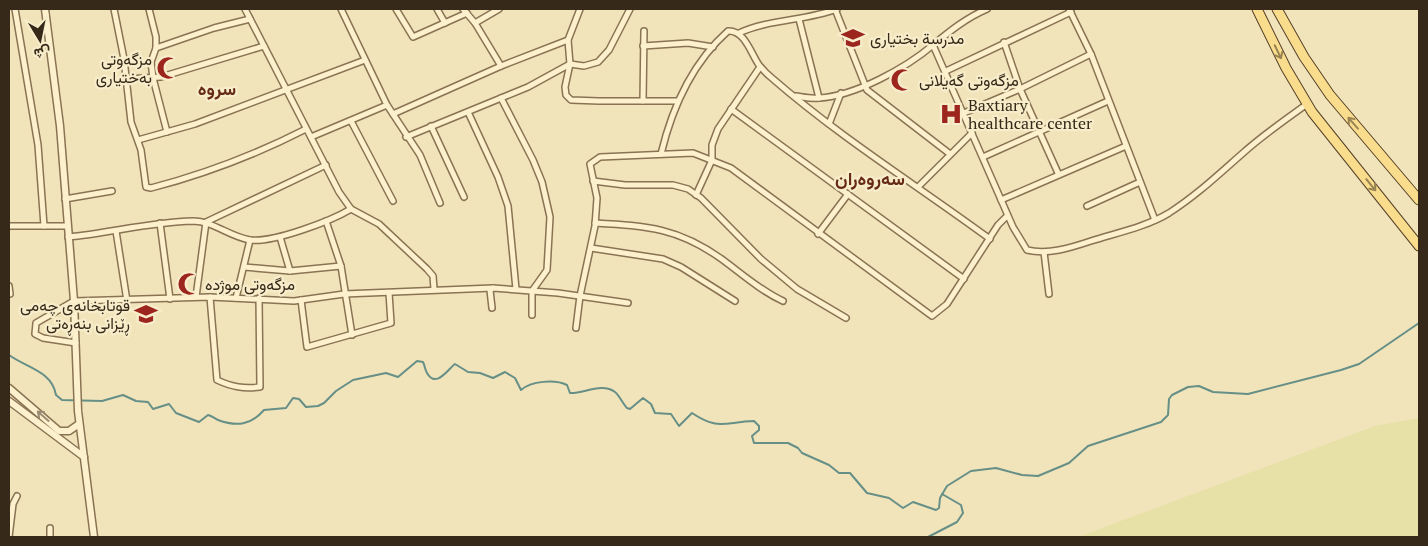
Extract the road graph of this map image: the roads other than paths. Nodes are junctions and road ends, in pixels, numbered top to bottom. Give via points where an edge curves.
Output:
1 (15, 9) edge
2 (45, 9) edge
3 (114, 9) edge
4 (149, 9) edge
5 (245, 9) edge
6 (341, 9) edge
7 (396, 9) edge
8 (437, 9) edge
9 (499, 9) edge
10 (580, 9) edge
11 (630, 9) edge
12 (836, 9) edge
13 (986, 9) edge
14 (1257, 9) edge
15 (1277, 9) edge
16 (1070, 10) edge
17 (465, 11) edge
18 (250, 19) junction
19 (799, 19) junction
20 (445, 23) junction
21 (475, 23) junction
22 (644, 31) dead end
23 (738, 33) junction
24 (568, 40) junction
25 (1004, 42) junction
26 (933, 45) junction
27 (264, 46) junction
28 (643, 46) junction
29 (713, 47) junction
30 (156, 48) junction
31 (1091, 54) junction
32 (365, 60) junction
33 (570, 64) junction
34 (501, 66) junction
35 (760, 67) junction
36 (946, 71) junction
37 (153, 78) junction
38 (127, 79) junction
39 (865, 84) junction
40 (288, 89) junction
41 (1020, 89) junction
42 (841, 93) junction
43 (795, 96) junction
44 (500, 98) junction
45 (819, 98) junction
46 (643, 101) junction
47 (676, 101) junction
48 (1108, 101) junction
49 (1307, 104) junction
50 (388, 105) junction
51 (731, 109) junction
52 (468, 112) junction
53 (964, 113) junction
54 (393, 114) junction
55 (351, 121) junction
56 (829, 124) junction
57 (431, 126) junction
58 (306, 129) junction
59 (167, 132) junction
60 (1040, 132) junction
61 (972, 133) junction
62 (406, 136) junction
63 (311, 137) junction
64 (138, 140) junction
65 (1126, 146) junction
66 (662, 154) junction
67 (950, 154) junction
68 (983, 156) junction
69 (712, 160) junction
70 (326, 165) junction
71 (1058, 173) junction
72 (593, 181) junction
73 (1140, 182) junction
74 (919, 186) junction
75 (112, 191) dead end
76 (848, 194) junction
77 (696, 195) junction
78 (464, 197) dead end
79 (65, 200) junction
80 (1001, 200) junction
81 (1419, 200) edge
82 (393, 201) dead end
83 (440, 202) dead end
84 (1087, 206) dead end
85 (351, 209) junction
86 (1007, 216) junction
87 (1155, 220) junction
88 (326, 221) junction
89 (206, 222) junction
90 (160, 223) junction
91 (595, 223) junction
92 (9, 226) edge
93 (44, 226) junction
94 (67, 226) junction
95 (116, 231) junction
96 (818, 234) junction
97 (280, 237) junction
98 (68, 238) junction
99 (990, 239) junction
100 (250, 240) junction
101 (1419, 246) edge
102 (591, 248) junction
103 (1044, 252) junction
104 (341, 266) junction
105 (244, 268) junction
106 (290, 271) junction
107 (964, 279) junction
108 (9, 286) edge
109 (492, 288) junction
110 (434, 289) junction
111 (516, 289) junction
112 (532, 291) junction
113 (389, 293) junction
114 (10, 294) dead end
115 (344, 294) junction
116 (1049, 294) dead end
117 (580, 296) junction
118 (196, 297) junction
119 (210, 297) junction
120 (236, 298) junction
121 (259, 298) junction
122 (170, 299) junction
123 (301, 300) junction
124 (74, 301) junction
125 (127, 301) junction
126 (735, 301) dead end
127 (783, 301) dead end
128 (628, 303) dead end
129 (492, 308) dead end
130 (532, 315) dead end
131 (846, 318) dead end
132 (576, 328) dead end
133 (352, 335) junction
134 (76, 343) junction
135 (9, 388) edge
136 (9, 401) edge
137 (79, 424) junction
138 (59, 430) junction
139 (55, 437) junction
140 (84, 457) junction
141 (17, 496) dead end
142 (50, 528) dead end
143 (10, 537) edge
144 (50, 537) edge
145 (94, 537) edge

1 - 93 street via 38,145
2 - 79 street via 60,126
3 - 38 street
4 - 30 street
5 - 18 street
6 - 32 street
7 - 20 street via 412,38
8 - 20 street
9 - 21 street
10 - 24 street
11 - 33 street via 604,57 584,66
12 - 19 street
12 - 39 street
13 - 26 street via 960,23
14 -> 49 main road
81 -> 15 main road via 1325,89
16 - 25 street
16 - 31 street
17 - 20 street
17 - 21 street
18 - 27 street
18 - 30 street
19 - 23 street
19 - 45 street
21 - 34 street
22 - 28 street
23 - 29 street via 728,31
23 - 35 street
24 - 33 street
24 - 34 street
25 - 36 street
25 - 41 street
26 - 36 street
26 - 39 street via 888,74
27 - 37 street
27 - 40 street
28 - 29 street via 688,43
28 - 46 street
29 - 47 street
30 - 37 street via 151,62
31 - 41 street
31 - 48 street
32 - 40 street
32 - 50 street
33 - 44 street
33 - 46 street via 565,87 571,100
34 - 54 street
35 - 43 street
35 - 51 street
36 - 53 street
37 - 38 street
37 - 59 street
38 - 64 street via 131,122
39 - 42 street
39 - 67 street via 868,90
40 - 58 street
40 - 59 street
41 - 53 street
41 - 60 street
42 - 45 street
42 - 56 street
43 - 45 street
43 - 56 street
44 - 52 street
44 - 112 street via 533,160 549,209 548,270
46 - 47 street
47 - 66 street
48 - 60 street
48 - 65 street
49 - 87 street via 1250,147 1206,187
49 -> 101 main road
50 - 54 street
50 - 55 street
51 - 69 street via 712,145
51 - 76 street
52 - 57 street
52 - 111 street via 508,206
53 - 61 street
54 - 62 street
55 - 63 street
55 - 82 street
56 - 74 street
57 - 62 street
57 - 78 street
58 - 63 street
58 - 64 street via 267,149 151,188 146,187
59 - 64 street
60 - 68 street
60 - 71 street
61 - 67 street
61 - 68 street
62 - 83 street via 420,155
63 - 70 street
65 - 71 street
65 - 73 street
66 - 69 street via 693,153
66 - 72 street via 600,157 590,164
67 - 74 street
68 - 80 street
69 - 77 street
69 - 96 street via 748,179
70 - 85 street
70 - 89 street
71 - 80 street
72 - 77 street via 673,185
72 - 91 street via 597,198
73 - 84 street
73 - 87 street
74 - 99 street
75 - 79 street
76 - 96 street
76 - 107 street
77 - 131 street via 761,259 797,288
79 - 94 street
80 - 86 street
85 - 88 street
85 - 110 street via 379,224 427,269 433,276
86 - 99 street
86 - 103 street via 1027,250
87 - 103 street via 1082,244
88 - 97 street
88 - 104 street
89 - 90 street
89 - 100 street via 221,231
89 - 118 street
90 - 95 street
90 - 122 street
91 - 102 street
91 - 127 street via 647,227 680,234
92 - 93 street
93 - 94 street
94 - 98 street
95 - 98 street
95 - 125 street
96 - 107 street via 932,316 947,304
97 - 100 street
97 - 106 street
98 - 124 street
99 - 107 street
100 - 105 street
102 - 117 street
102 - 126 street via 663,260 681,267
103 - 116 street
104 - 106 street
104 - 115 street
105 - 106 street
105 - 120 street
108 - 114 street
109 - 110 street
109 - 111 street
109 - 129 street
110 - 113 street
111 - 112 street
112 - 117 street
112 - 130 street
113 - 115 street
113 - 133 street via 391,323
115 - 123 street
115 - 133 street
117 - 128 street
117 - 132 street
118 - 119 street
118 - 122 street
119 - 120 street
119 - 121 street via 217,380 236,388 260,387
120 - 121 street
121 - 123 street
122 - 125 street
123 - 133 street via 307,347
124 - 125 street
124 - 134 street
124 - 134 street via 36,323 35,334
134 - 137 street
138 -> 135 street
136 - 139 street
137 - 138 street via 69,432
137 - 140 street
138 - 139 street
139 - 140 street
140 - 145 street
141 - 143 street via 13,504
142 - 144 street

